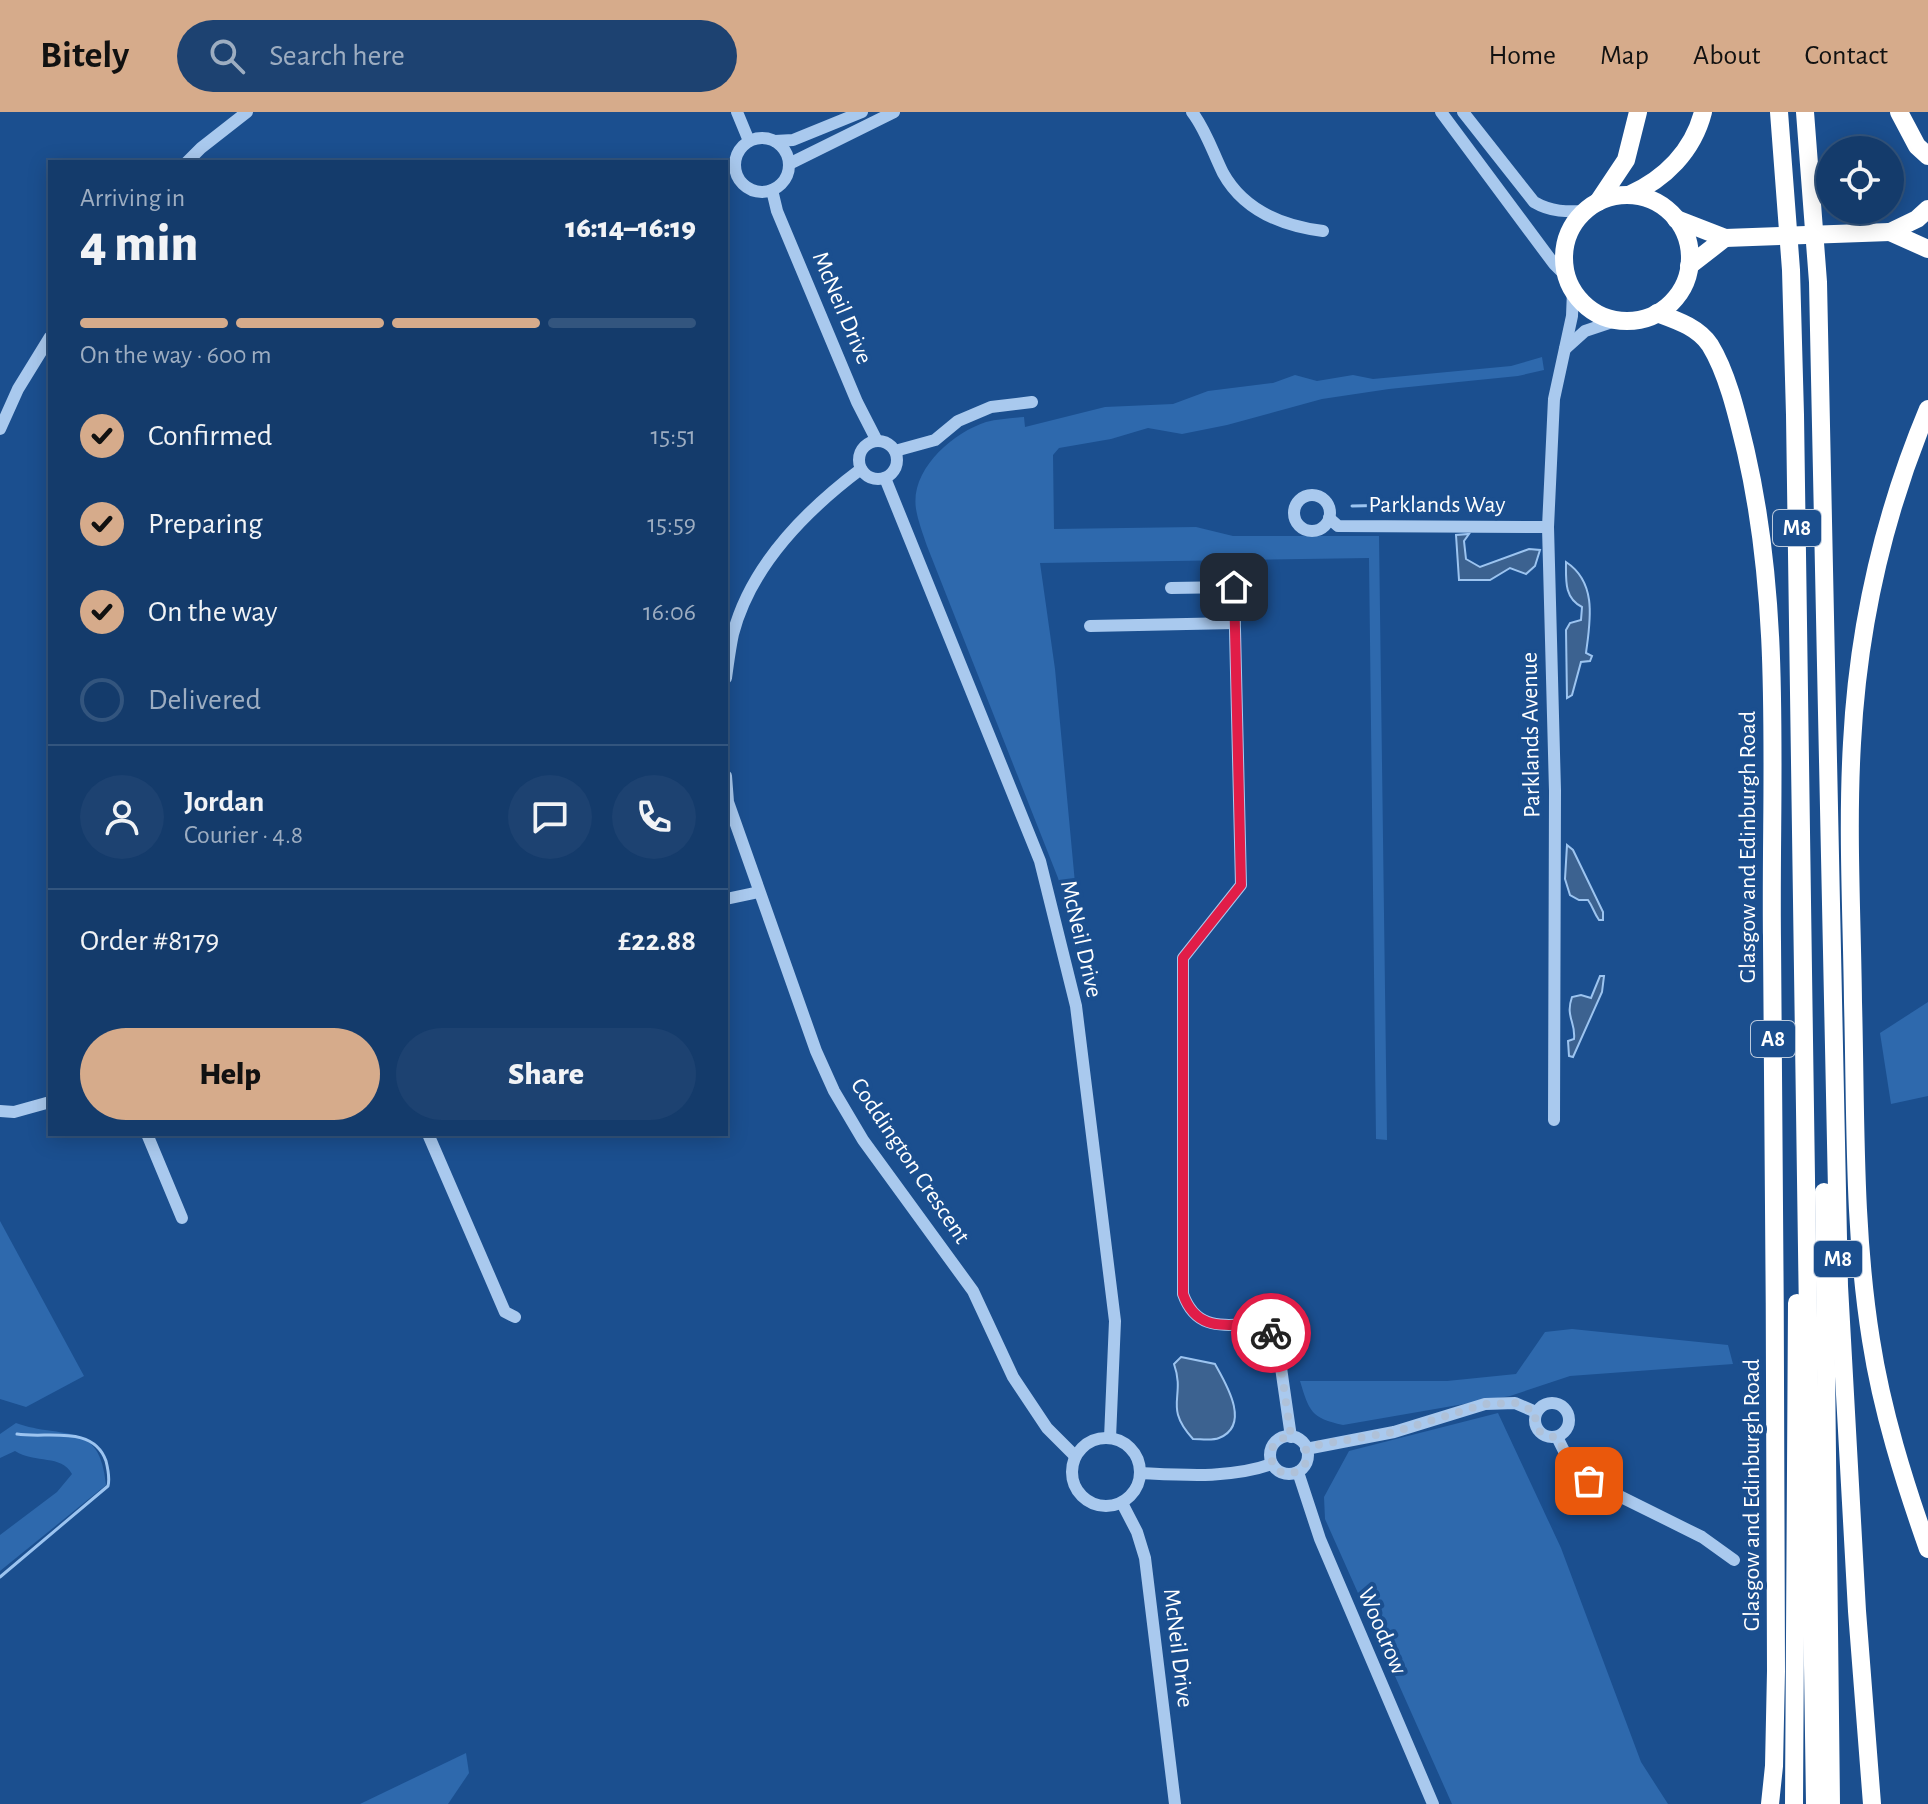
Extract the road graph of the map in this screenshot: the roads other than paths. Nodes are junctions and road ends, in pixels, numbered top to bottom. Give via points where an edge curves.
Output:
1 (247, 112) edge
2 (737, 112) edge
3 (862, 112) edge
4 (894, 112) edge
5 (1192, 112) edge
6 (1441, 112) edge
7 (1463, 112) edge
8 (1638, 112) edge
9 (1703, 112) edge
10 (1779, 112) edge
11 (1805, 112) edge
12 (1899, 112) edge
13 (749, 141) junction
14 (775, 141) junction
15 (1928, 156) edge
16 (189, 160) edge
17 (789, 164) junction
18 (731, 173) edge
19 (772, 190) junction
20 (1629, 195) junction
21 (1592, 207) junction
22 (1928, 209) edge
23 (1676, 219) junction
24 (1323, 231) dead end
25 (1890, 232) junction
26 (1725, 238) junction
27 (1928, 249) edge
28 (1689, 266) junction
29 (1570, 284) junction
30 (1657, 313) junction
31 (1618, 320) junction
32 (48, 340) edge
33 (1565, 349) junction
34 (1032, 402) dead end
35 (1928, 409) edge
36 (0, 429) edge
37 (877, 441) junction
38 (895, 451) junction
39 (861, 469) junction
40 (885, 478) junction
41 (1329, 518) dead end
42 (1548, 527) junction
43 (1171, 588) dead end
44 (1235, 623) junction
45 (1090, 626) dead end
46 (728, 667) edge
47 (1826, 713) junction
48 (728, 802) edge
49 (1801, 878) junction
50 (759, 892) junction
51 (728, 899) edge
52 (48, 1103) edge
53 (0, 1111) edge
54 (1554, 1120) dead end
55 (148, 1136) edge
56 (429, 1136) edge
57 (182, 1218) dead end
58 (515, 1317) dead end
59 (1536, 1412) junction
60 (1291, 1437) junction
61 (1557, 1437) junction
62 (1110, 1438) junction
63 (1306, 1449) junction
64 (1075, 1456) junction
65 (1272, 1464) junction
66 (1298, 1472) junction
67 (1140, 1473) junction
68 (1122, 1503) junction
69 (1812, 1521) junction
70 (1928, 1549) edge
71 (1734, 1560) dead end
72 (1175, 1804) edge
73 (1433, 1804) edge
74 (1770, 1804) edge
75 (1795, 1804) edge
76 (1815, 1804) edge
77 (1831, 1804) edge
78 (1872, 1804) edge

1 - 16 street
2 - 13 street
3 - 14 street via 793,140
4 - 17 street
5 - 24 street via 1225,177 1244,199 1282,224
6 - 29 street
7 - 21 street via 1534,202 1559,212
8 - 21 highway via 1626,160
9 - 20 highway via 1686,150 1667,173
10 - 49 highway, M8 via 1795,400
11 - 47 highway, M8 via 1818,282
12 - 15 highway
13 - 14 street
13 - 18 street via 737,154
14 - 17 street
17 - 19 street via 784,179
18 - 19 street via 746,187
19 - 37 street, McNeil Drive
20 - 21 highway
20 - 23 highway via 1655,202
21 - 29 highway via 1577,220 1567,241
22 - 25 highway
23 - 26 highway
23 - 28 highway via 1687,241
25 - 26 highway, bridge
25 - 27 highway
26 - 28 highway
28 - 30 highway via 1675,298
29 - 31 highway via 1592,310
29 - 33 street, Parklands Avenue via 1572,316
30 - 31 highway
30 - 74 highway, Glasgow and Edinburgh Road / A8 via 1702,336 1728,390 1756,496 1773,651 1776,1671
31 - 33 street via 1585,331
32 - 36 street
33 - 42 street, Parklands Avenue via 1553,407
34 - 38 street via 991,407 958,421 935,440
35 - 70 highway via 1873,584 1854,706 1850,803 1864,1283 1882,1398
37 - 38 street
37 - 39 street via 862,449
38 - 40 street via 895,469
39 - 40 street via 876,480
39 - 46 street via 827,494 758,573 736,624
40 - 62 street, McNeil Drive via 1040,861 1076,1006 1115,1321
41 - 42 street, Parklands Way via 1338,526
42 - 54 street, Parklands Avenue via 1555,807
43 - 44 street via 1234,587
44 - 45 street
44 - 60 street via 1241,885 1183,958 1183,1294 1197,1318 1215,1325 1260,1324 1277,1340
47 - 77 highway, M8 via 1822,1038
47 - 78 highway, M8 via 1839,1299
48 - 50 street, Coddington Crescent
49 - 69 highway, M8
49 - 75 highway, M8
50 - 51 street
50 - 64 street, Coddington Crescent via 835,1093 893,1184 973,1291 1013,1377 1047,1428
52 - 53 street
55 - 57 street
56 - 58 street via 505,1312
59 - 61 street via 1538,1430
59 - 61 street via 1550,1402 1565,1408 1569,1425
59 - 63 street via 1515,1403 1485,1404 1394,1432
60 - 63 street
60 - 65 street via 1275,1443
61 - 71 street via 1589,1481 1702,1537
62 - 64 street via 1089,1442
62 - 67 street via 1128,1446
63 - 66 street via 1306,1463
64 - 68 street via 1071,1475 1078,1493 1098,1506
65 - 66 street via 1282,1473
65 - 67 street via 1222,1474
66 - 73 street, Woodrow via 1320,1539
67 - 68 street via 1135,1490
68 - 72 street, McNeil Drive via 1145,1558
69 - 75 highway via 1806,1558 1800,1790
69 - 76 highway, M8

